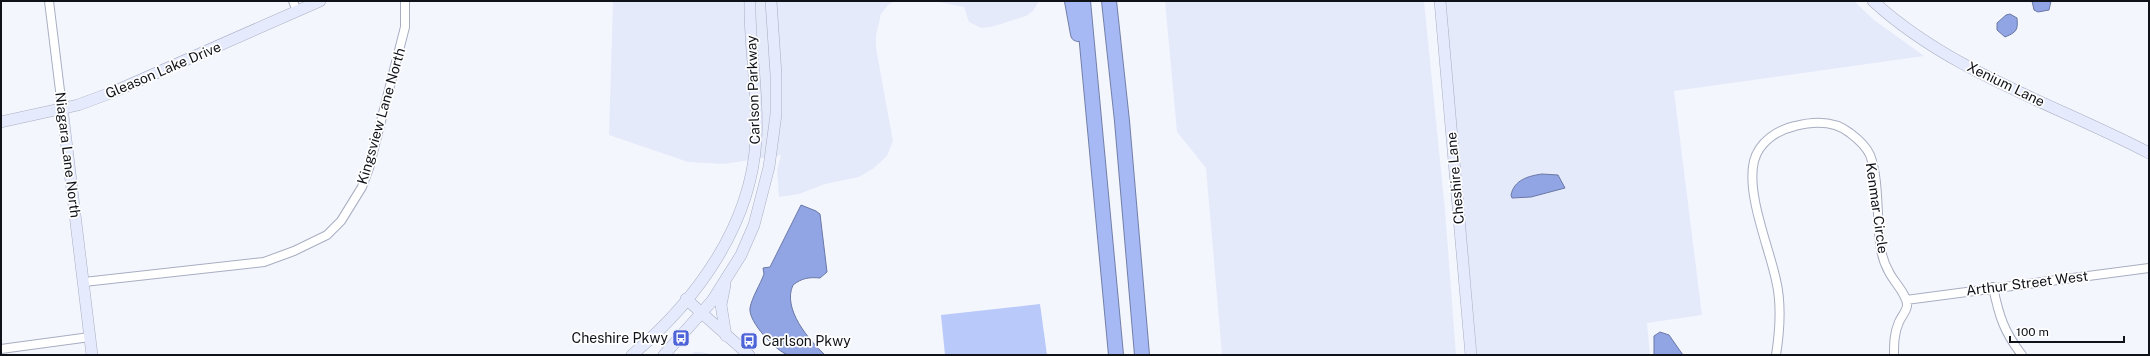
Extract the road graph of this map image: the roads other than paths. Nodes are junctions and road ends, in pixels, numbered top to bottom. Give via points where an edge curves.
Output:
1 (49, 1) edge
2 (320, 1) edge
3 (405, 1) edge
4 (750, 1) edge
5 (771, 1) edge
6 (1072, 1) edge
7 (1083, 1) edge
8 (1109, 1) edge
9 (1118, 1) edge
10 (1440, 1) edge
11 (1873, 1) edge
12 (295, 6) edge
13 (62, 107) junction
14 (1122, 121) junction
15 (1, 122) edge
16 (1094, 129) junction
17 (2149, 153) edge
18 (2149, 268) edge
19 (726, 278) junction
20 (84, 282) junction
21 (1993, 287) junction
22 (686, 300) junction
23 (1906, 300) junction
24 (701, 313) junction
25 (726, 336) junction
26 (90, 337) junction
27 (1, 349) edge
28 (92, 355) edge
29 (632, 355) edge
30 (664, 355) edge
31 (749, 355) edge
32 (1116, 355) edge
33 (1142, 355) edge
34 (1471, 355) edge
35 (1776, 355) edge
36 (1894, 355) edge
37 (2022, 355) edge

1 - 13 street, Niagara Lane North
2 - 12 main road, Gleason Lake Drive
3 - 20 street, Kingsview Lane North via 405,27 369,168 353,204 327,235 264,262
4 - 22 main road, Carlson Parkway via 756,128 752,174 734,229
5 - 19 main road, Carlson Parkway via 776,101 773,147 754,225 741,255
6 - 16 highway
7 - 16 highway
8 - 14 highway
9 - 14 highway
10 - 34 main road, Cheshire Lane
11 - 17 main road, Xenium Lane via 1910,32 1943,53
12 - 13 main road, Gleason Lake Drive via 113,92 78,105
13 - 15 main road, Gleason Lake Drive
13 - 20 main road, Niagara Lane North
14 - 33 highway
16 - 32 highway
18 - 21 street, Arthur Street West
19 - 24 main road, Carlson Parkway
19 - 25 main road via 720,305
20 - 26 main road, Niagara Lane North
21 - 23 street, Arthur Street West
21 - 37 street via 2006,334
22 - 24 main road
22 - 29 main road, Carlson Parkway via 663,327
23 - 35 street, Kenmar Circle via 1889,272 1881,248 1873,168 1870,155 1864,146 1839,125 1808,123 1784,128 1761,147 1754,161 1753,180 1758,212 1780,299
23 - 36 street via 1907,306 1896,332
24 - 25 main road
24 - 30 main road, Carlson Parkway
25 - 31 main road
26 - 27 street
26 - 28 main road, Niagara Lane North

